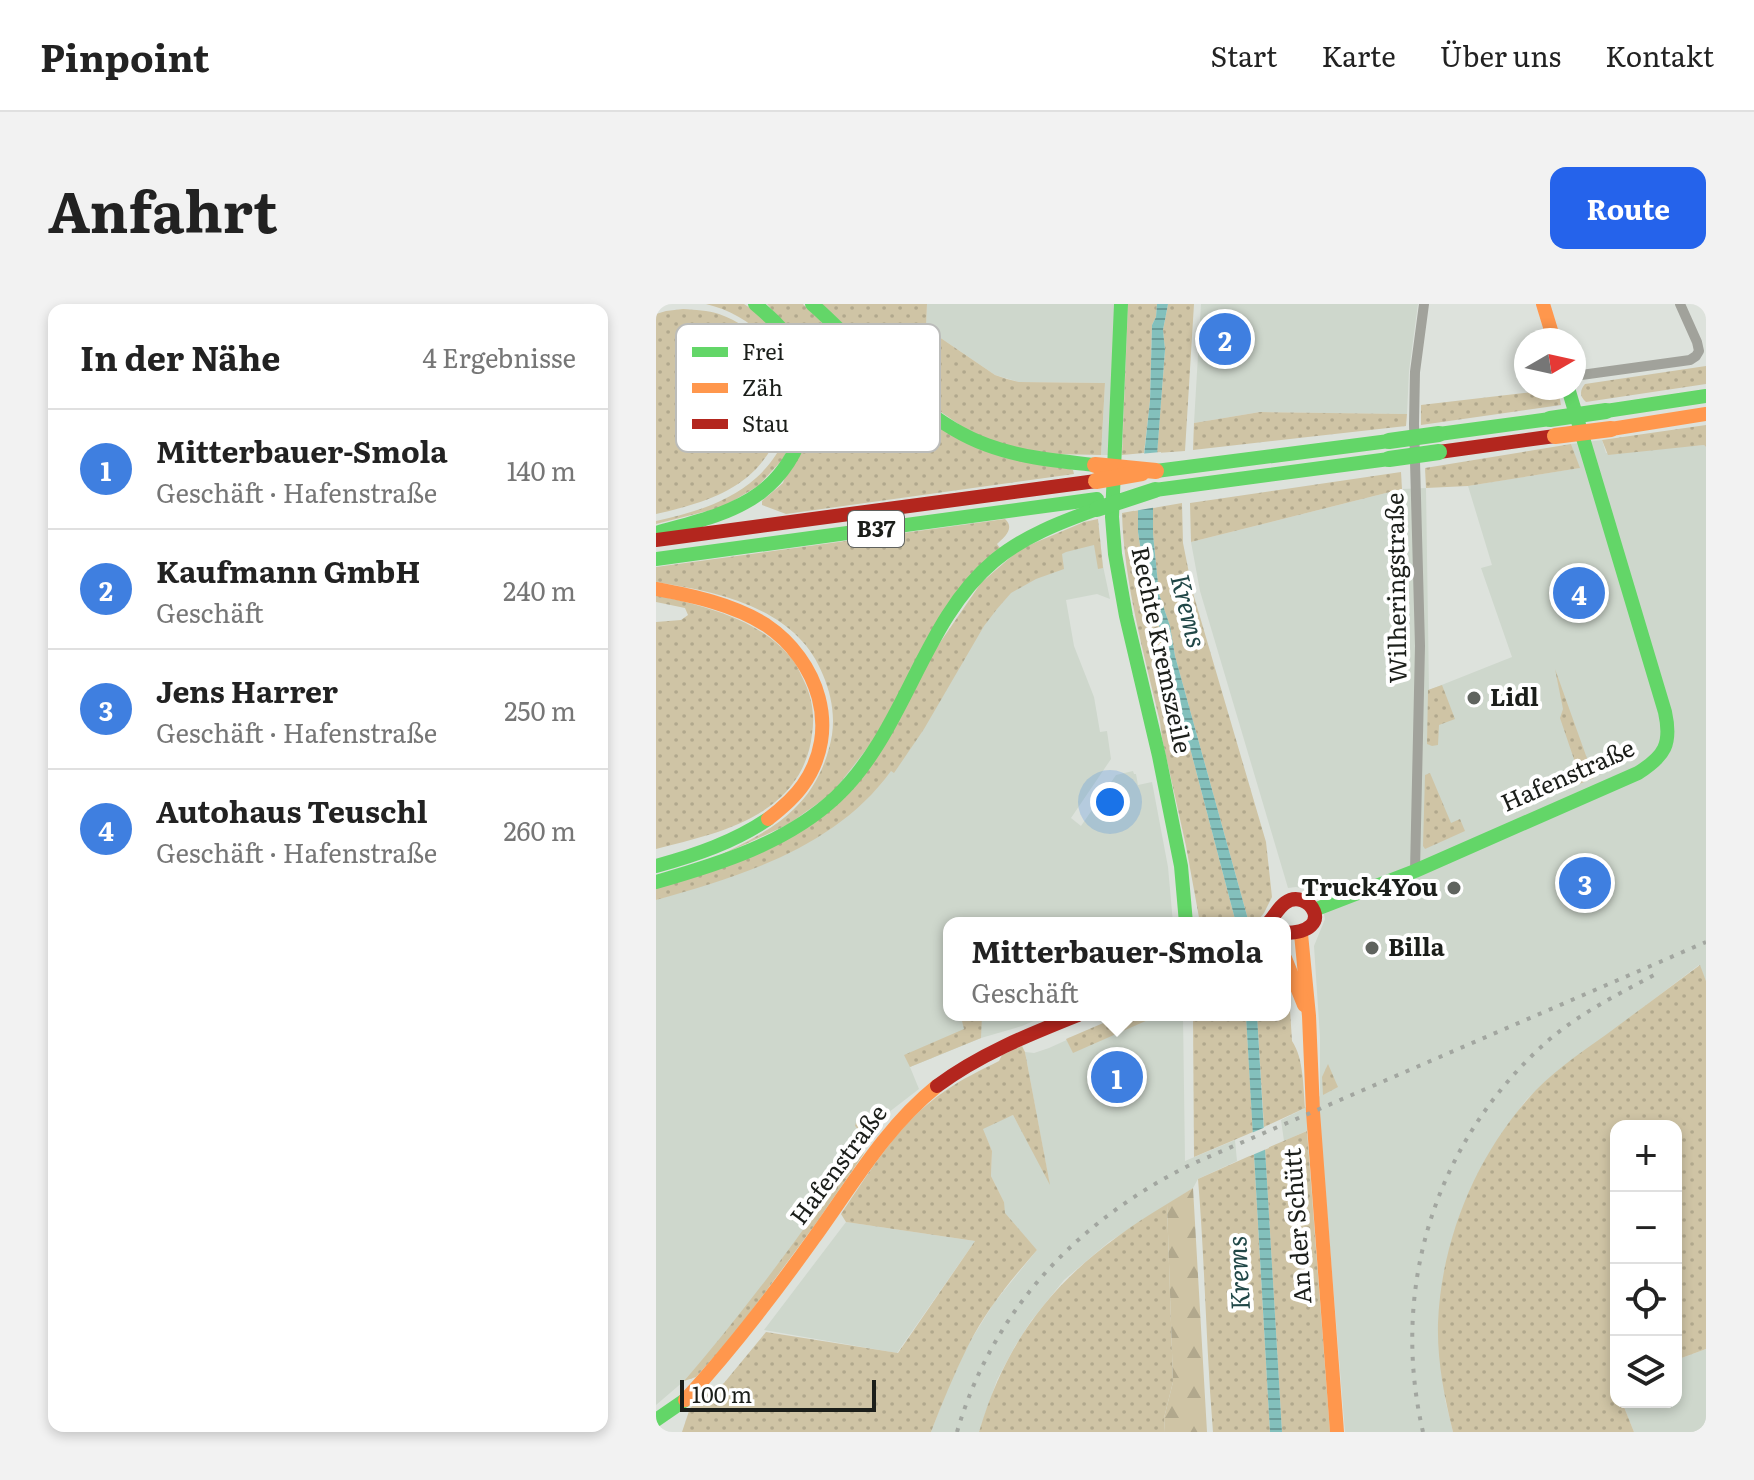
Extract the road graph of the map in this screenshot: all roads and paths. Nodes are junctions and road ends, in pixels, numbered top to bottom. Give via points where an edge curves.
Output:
1 (755, 304) edge
2 (812, 304) edge
3 (1121, 304) edge
4 (1424, 304) edge
5 (1543, 304) edge
6 (1680, 304) edge
7 (779, 324) edge
8 (835, 324) edge
9 (1550, 328) edge
10 (1586, 374) edge
11 (1706, 396) edge
12 (1572, 400) edge
13 (1706, 414) edge
14 (940, 419) edge
15 (795, 452) edge
16 (1095, 473) junction
17 (1097, 504) junction
18 (656, 533) edge
19 (656, 540) edge
20 (656, 559) edge
21 (656, 589) edge
22 (656, 866) edge
23 (1415, 871) junction
24 (656, 882) edge
25 (1314, 910) junction
26 (1189, 917) edge
27 (1284, 917) edge
28 (1291, 927) edge
29 (1291, 953) edge
30 (1291, 972) edge
31 (1309, 1016) junction
32 (1064, 1021) edge
33 (656, 1420) edge
34 (1337, 1432) edge

1 - 7 main road
2 - 8 main road
3 - 26 main road, Rechte Kremszeile via 1115,554
4 - 23 street, Wilheringstraße via 1414,424 1420,646
5 - 9 main road
6 - 10 street via 1697,342 1696,356
11 - 16 main road, bridge via 1207,465
12 - 23 main road, Hafenstraße via 1669,726 1669,741 1663,755 1638,773
13 - 17 main road, bridge via 1155,490
14 - 16 main road via 971,438 1018,455
15 - 18 main road via 783,471 744,503
16 - 19 main road, B37
17 - 20 main road, B37
17 - 24 main road via 1034,534 983,571 952,613 871,757 836,797 766,842
21 - 22 main road via 733,608 788,641 812,674 823,724 814,767 776,814 722,844
23 - 25 main road, Hafenstraße
25 - 27 main road, Hafenstraße via 1297,898 1286,901
25 - 28 main road via 1308,931
29 - 31 main road, An der Schütt
30 - 31 main road, An der Schütt
31 - 34 main road, An der Schütt
32 - 33 main road, Hafenstraße via 989,1053 911,1109 882,1141 741,1338 685,1400

